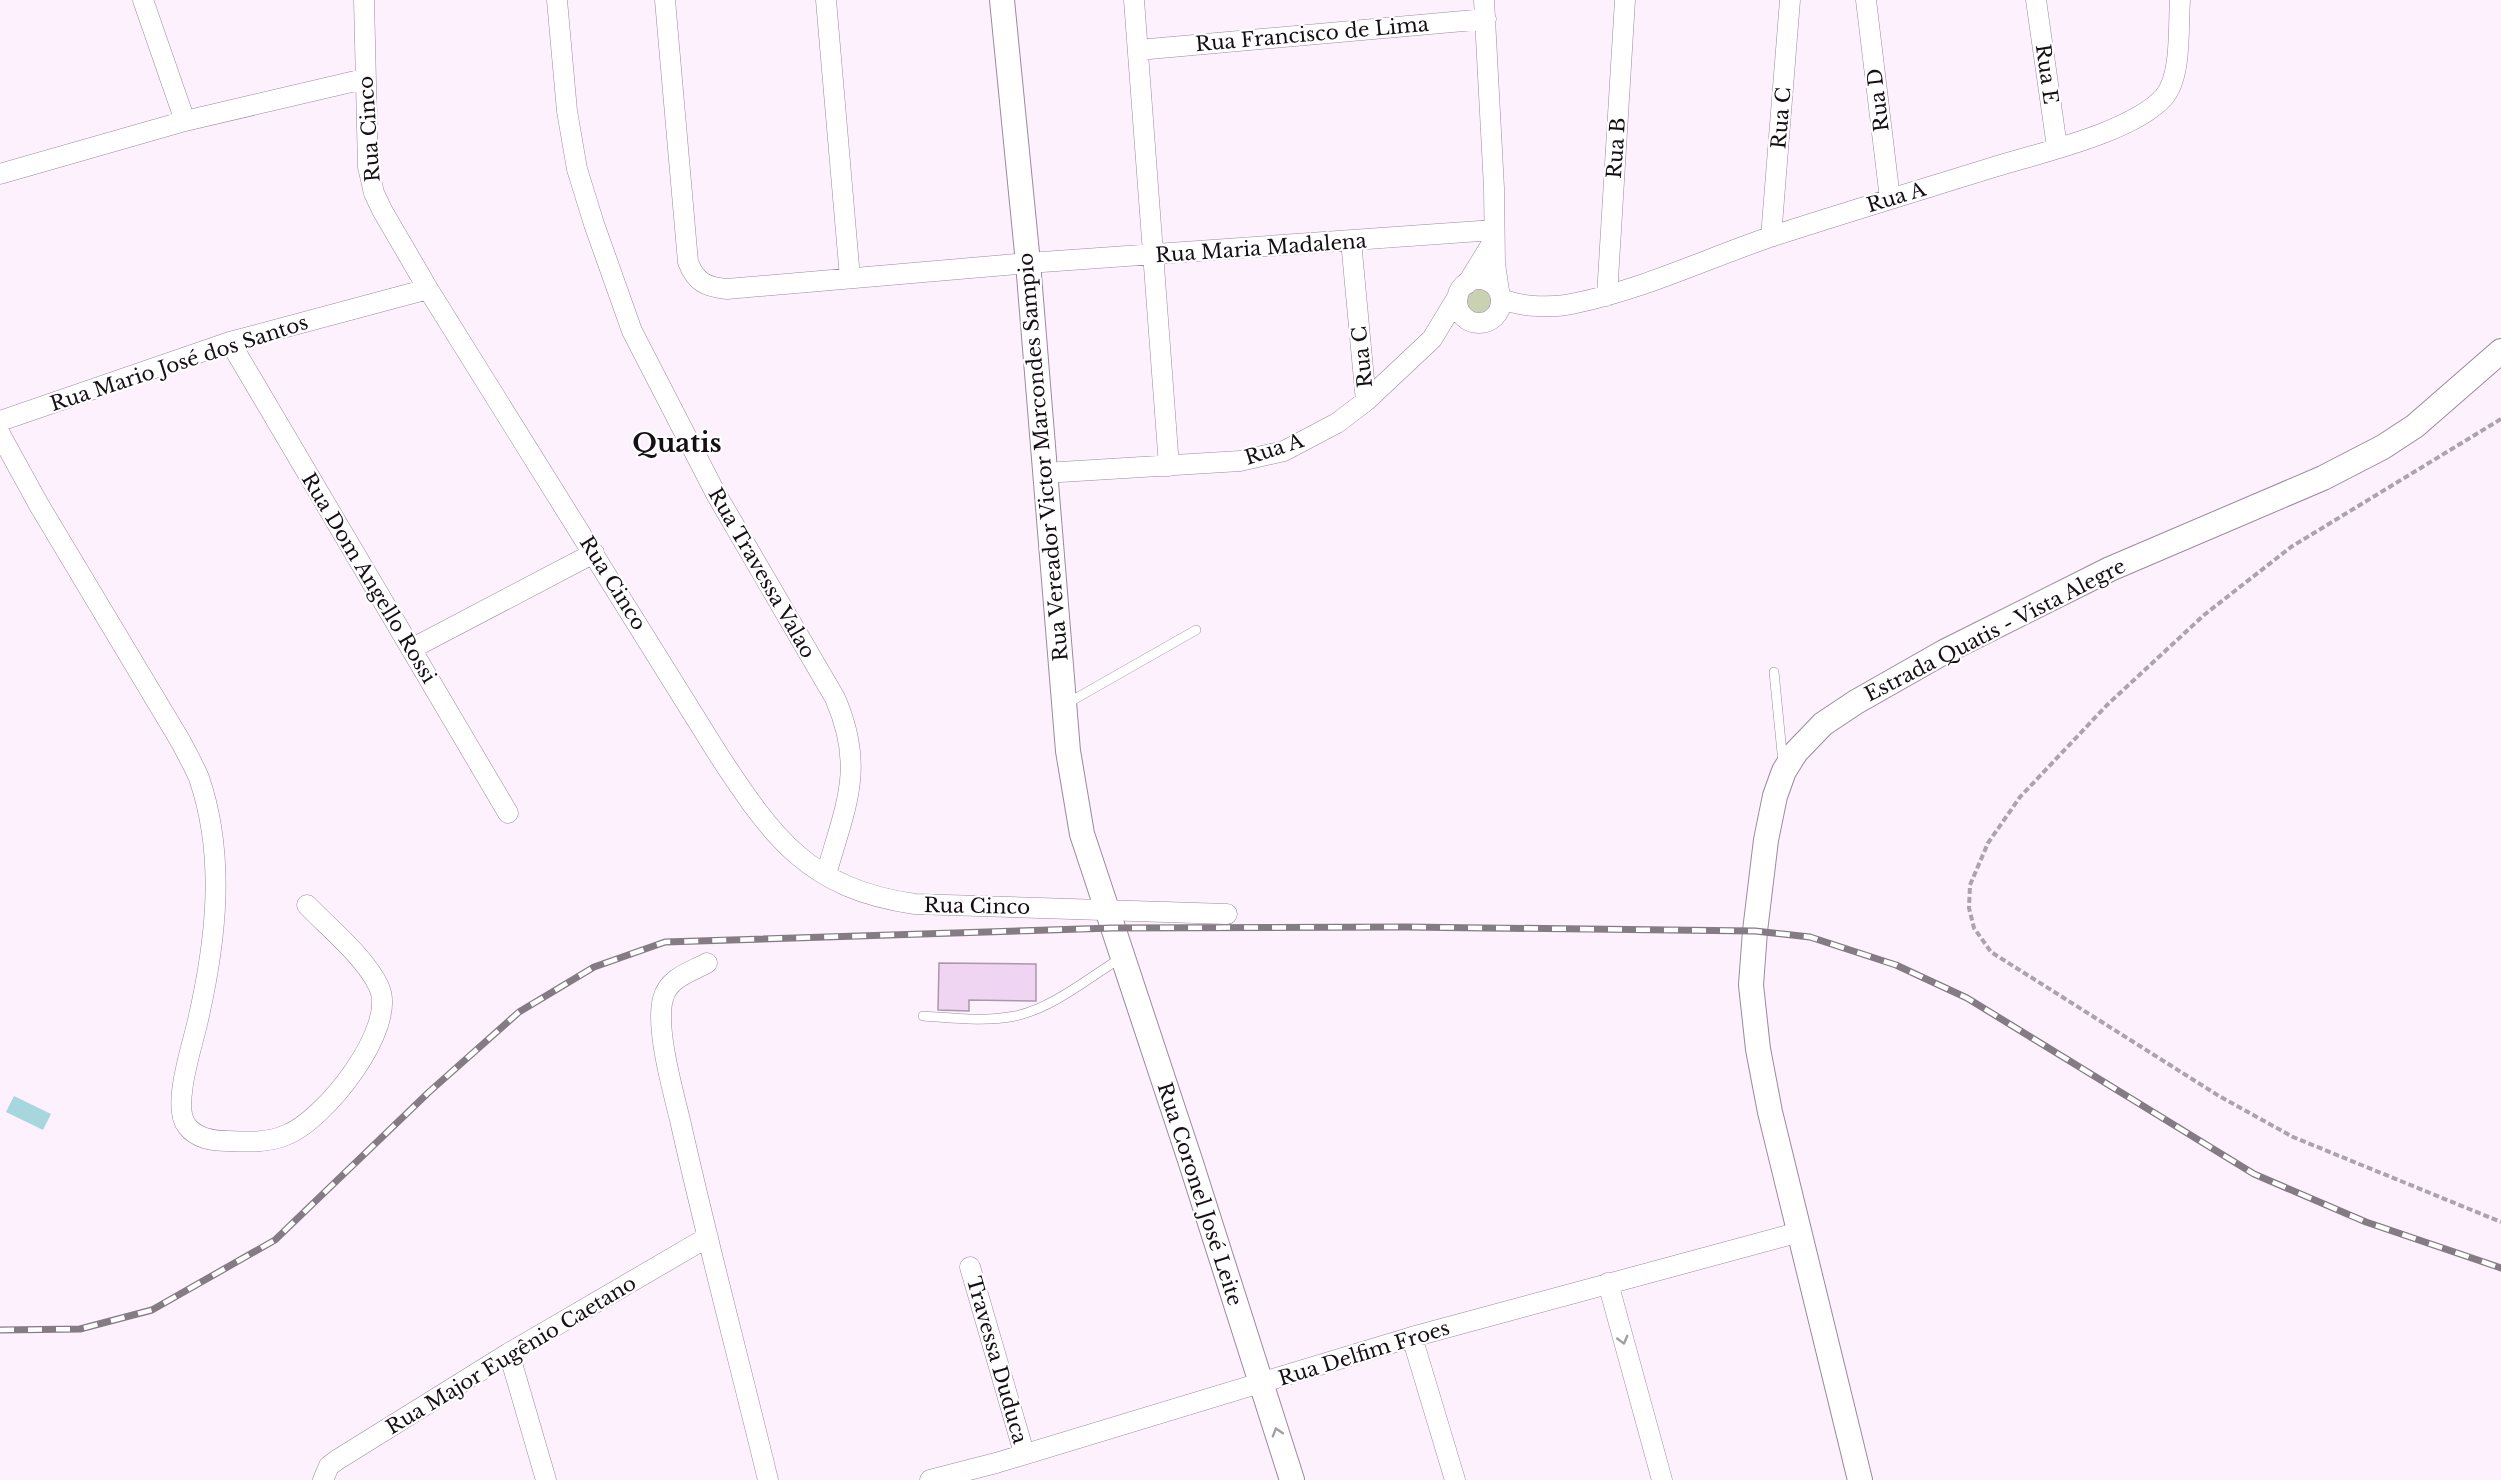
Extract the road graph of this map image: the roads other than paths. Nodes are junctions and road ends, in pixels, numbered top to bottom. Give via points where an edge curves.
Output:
1 (143, 0) edge
2 (364, 0) edge
3 (556, 0) edge
4 (665, 0) edge
5 (826, 0) edge
6 (1002, 0) edge
7 (1134, 0) edge
8 (1625, 0) edge
9 (1790, 0) edge
10 (1866, 0) edge
11 (2036, 0) edge
12 (2180, 0) edge
13 (1485, 10) edge
14 (1138, 50) junction
15 (364, 80) junction
16 (185, 121) junction
17 (2057, 147) junction
18 (0, 174) edge
19 (1890, 199) junction
20 (1494, 235) junction
21 (1771, 237) junction
22 (1351, 241) junction
23 (1154, 256) junction
24 (1028, 263) junction
25 (850, 278) junction
26 (428, 289) junction
27 (1462, 290) junction
28 (1500, 295) junction
29 (1607, 296) junction
30 (1525, 306) junction
31 (1494, 317) junction
32 (1475, 323) junction
33 (1432, 339) junction
34 (230, 342) junction
35 (2501, 351) edge
36 (1366, 401) junction
37 (0, 421) edge
38 (0, 434) edge
39 (1169, 466) junction
40 (1044, 473) junction
41 (594, 553) junction
42 (1196, 630) dead end
43 (411, 649) junction
44 (1774, 672) dead end
45 (1064, 705) junction
46 (1784, 771) junction
47 (508, 813) dead end
48 (826, 875) junction
49 (307, 905) dead end
50 (1106, 909) junction
51 (1227, 914) dead end
52 (1122, 957) junction
53 (707, 963) dead end
54 (922, 1016) dead end
55 (1800, 1232) junction
56 (708, 1238) junction
57 (970, 1267) dead end
58 (1608, 1283) junction
59 (1412, 1337) junction
60 (509, 1353) junction
61 (1262, 1384) junction
62 (1024, 1454) junction
63 (998, 1472) edge
64 (323, 1480) edge
65 (546, 1480) edge
66 (768, 1480) edge
67 (930, 1480) edge
68 (1292, 1480) edge
69 (1455, 1480) edge
70 (1662, 1480) edge
71 (1860, 1480) edge

1 - 16 street
2 - 15 street, Rua Cinco
3 - 48 street, Rua Travessa Valao via 577,169 632,331 716,494 844,719 852,779
4 - 25 street, Rua Maria Madalena via 685,241 693,275 701,284 727,289
5 - 25 street
6 - 24 street, Rua Vereador Victor Marcondes Sampio
7 - 14 street
8 - 29 street, Rua B
9 - 21 street, Rua C
10 - 19 street, Rua D
11 - 17 street, Rua E
12 - 17 street, Rua A via 2176,71 2164,97 2141,115
13 - 14 street, Rua Francisco de Lima
13 - 20 street
14 - 23 street
15 - 16 street
15 - 26 street, Rua Cinco via 370,180 382,210
16 - 18 street
17 - 19 street, Rua A
19 - 21 street, Rua A
20 - 22 street, Rua Maria Madalena
20 - 27 street
20 - 28 street
21 - 29 street, Rua A
22 - 23 street, Rua Maria Madalena
22 - 36 street, Rua C
23 - 24 street, Rua Maria Madalena
23 - 39 street
24 - 25 street, Rua Maria Madalena
24 - 40 street, Rua Vereador Victor Marcondes Sampio
26 - 34 street, Rua Mario José dos Santos
26 - 41 street, Rua Cinco
27 - 28 street via 1481,279 1494,285
27 - 32 street via 1459,310
27 - 33 street
28 - 30 street
28 - 31 street via 1499,312
29 - 30 street, Rua A via 1573,304
30 - 31 street
31 - 32 street
32 - 33 street
33 - 36 street, Rua A
34 - 37 street, Rua Mario José dos Santos
34 - 43 street, Rua Dom Angello Rossi
35 - 46 street, Estrada Quatis - Vista Alegre via 2415,426 2383,447 2323,478 2110,569 1944,652 1823,724
36 - 39 street, Rua A via 1337,423 1284,451 1240,461
38 - 49 street via 180,742 206,803 215,849 216,902 210,956 181,1110 185,1124 195,1134 212,1141 254,1142 287,1135 314,1118 340,1091 372,1042 383,1012 380,988 364,964
39 - 40 street, Rua A
40 - 45 street, Rua Vereador Victor Marcondes Sampio
41 - 43 street
41 - 48 street, Rua Cinco via 759,815 794,853
42 - 45 lane
43 - 47 street, Rua Dom Angello Rossi
44 - 46 lane
45 - 50 street, Rua Vereador Victor Marcondes Sampio via 1082,834
46 - 55 street, Estrada Quatis - Vista Alegre via 1766,840 1751,985 1768,1102
48 - 50 street, Rua Cinco via 860,893 915,904
50 - 51 street, Rua Cinco
50 - 52 street, Rua Coronel José Leite
52 - 54 lane via 1045,1005 1017,1016
52 - 61 street, Rua Coronel José Leite
53 - 56 street via 666,989 662,1031
55 - 58 street, Rua Delfim Froes
55 - 71 street, Estrada Quatis - Vista Alegre
56 - 60 street, Rua Major Eugênio Caetano
56 - 66 street
57 - 62 street, Travessa Duduca
58 - 59 street, Rua Delfim Froes
58 -> 70 street
59 - 61 street, Rua Delfim Froes
59 - 69 street
60 - 64 street, Rua Major Eugênio Caetano via 337,1460 329,1466
60 - 65 street
61 - 62 street, Rua Delfim Froes
68 -> 61 street, Rua Coronel José Leite
62 - 63 street, Rua Delfim Froes
63 - 67 street, Rua Delfim Froes

